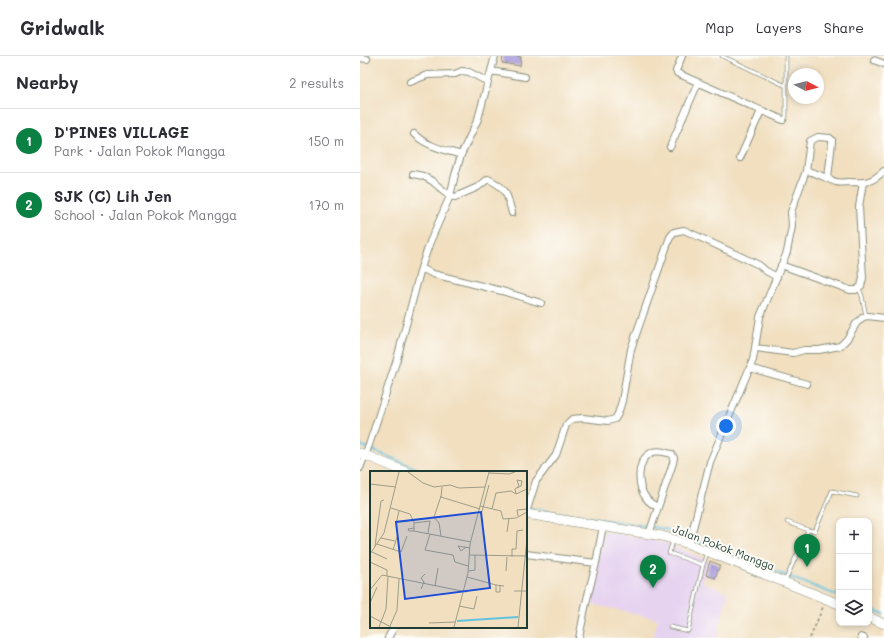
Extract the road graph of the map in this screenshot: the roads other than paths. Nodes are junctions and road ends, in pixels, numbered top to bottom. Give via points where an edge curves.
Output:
1 (495, 56) edge
2 (682, 56) edge
3 (722, 56) edge
4 (786, 56) edge
5 (360, 58) edge
6 (874, 58) edge
7 (367, 59) dead end
8 (884, 64) edge
9 (490, 72) junction
10 (525, 77) dead end
11 (410, 82) dead end
12 (488, 82) junction
13 (698, 83) junction
14 (786, 86) junction
15 (761, 111) junction
16 (783, 120) joint
17 (414, 134) dead end
18 (670, 147) dead end
19 (461, 155) junction
20 (740, 158) dead end
21 (806, 171) junction
22 (884, 171) edge
23 (413, 174) dead end
24 (828, 178) junction
25 (863, 182) junction
26 (450, 196) junction
27 (512, 213) dead end
28 (782, 265) junction
29 (421, 268) junction
30 (777, 277) junction
31 (858, 288) junction
32 (541, 303) dead end
33 (866, 316) junction
34 (884, 318) edge
35 (756, 348) junction
36 (750, 368) junction
37 (807, 384) dead end
38 (364, 453) edge
39 (360, 468) edge
40 (404, 471) edge
41 (857, 496) dead end
42 (658, 507) junction
43 (527, 509) edge
44 (527, 512) edge
45 (787, 522) dead end
46 (603, 526) junction
47 (651, 529) junction
48 (808, 530) junction
49 (674, 539) junction
50 (689, 543) junction
51 (707, 552) junction
52 (527, 554) edge
53 (596, 563) junction
54 (703, 565) junction
55 (785, 583) junction
56 (836, 603) edge
57 (872, 618) edge
58 (884, 624) edge
59 (670, 627) dead end
60 (393, 628) edge
61 (388, 638) edge
62 (579, 638) edge

1 - 9 street
2 - 13 street via 677,73
3 - 14 lane
4 - 14 lane
5 - 7 street
6 - 8 street
9 - 10 street
9 - 12 street
11 - 12 street via 427,76 462,71
12 - 19 street via 478,119
13 - 15 street
13 - 18 street
14 - 16 lane via 786,116
15 - 16 street
15 - 20 street
17 - 19 street via 429,144
19 - 26 street
21 - 24 street
21 - 24 street via 810,141 818,137 830,138 832,142
21 - 28 street via 791,212 792,226
22 - 25 street via 874,179
23 - 26 street via 432,181
24 - 25 street via 836,182
25 - 31 street via 859,206 863,278
26 - 27 street via 455,197 478,187 488,179 499,184 508,195
26 - 29 street
28 - 30 street
28 - 31 street via 850,290
29 - 32 street via 433,274
29 - 38 street via 396,359 369,445
30 - 35 street via 760,317
30 - 43 street via 759,265 684,230 674,232 670,237 631,349 618,414 608,421 572,419 566,425 556,456 536,481
31 - 33 lane
33 - 34 street
33 - 35 street via 856,324 840,346 793,353
35 - 36 street
36 - 37 street
36 - 50 street via 710,462
38 - 39 street
38 - 40 main road
41 - 48 lane via 832,491 815,531
42 - 42 street via 674,458 672,454 657,451 651,452 639,469 646,498
42 - 47 street
44 - 46 main road, Jalan Pokok Mangga
45 - 48 lane
46 - 47 main road, Jalan Pokok Mangga
46 - 53 street
47 - 49 main road, Jalan Pokok Mangga via 662,536
48 - 55 lane
49 - 50 main road, Jalan Pokok Mangga
49 - 54 lane via 669,553
50 - 51 main road, Jalan Pokok Mangga
51 - 54 lane
51 - 55 main road, Jalan Pokok Mangga
52 - 53 street
53 - 62 street
54 - 59 lane via 688,631
55 - 56 main road, Jalan Pokok Mangga
57 - 58 main road
60 - 61 street

